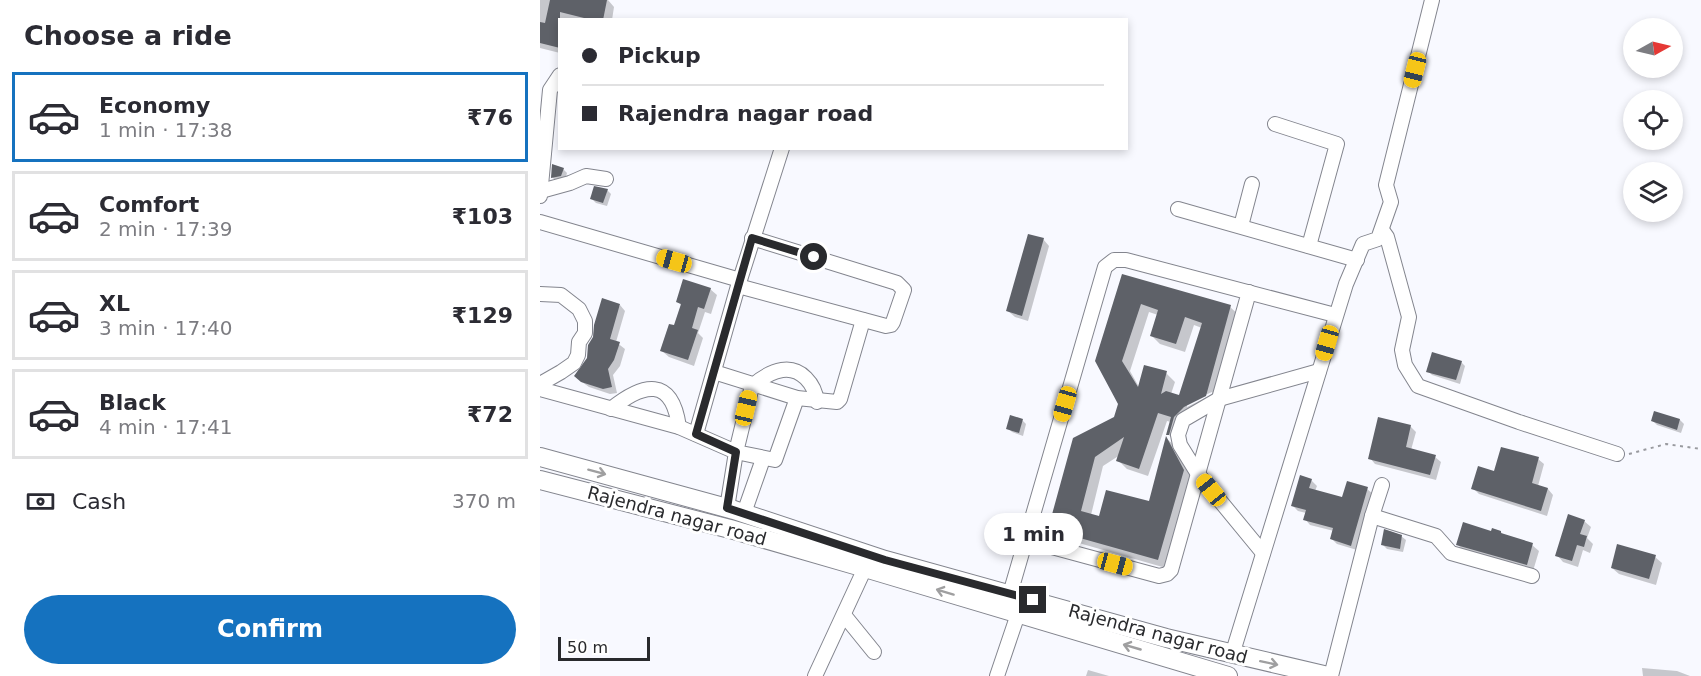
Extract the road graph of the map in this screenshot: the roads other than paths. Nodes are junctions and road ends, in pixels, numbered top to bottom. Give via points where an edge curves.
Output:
1 (1432, 0) edge
2 (558, 78) edge
3 (1275, 124) dead end
4 (781, 150) edge
5 (606, 179) dead end
6 (1252, 184) dead end
7 (541, 193) edge
8 (1178, 209) dead end
9 (540, 222) edge
10 (1241, 226) junction
11 (1382, 230) junction
12 (752, 238) junction
13 (1309, 246) junction
14 (1356, 260) junction
15 (739, 283) junction
16 (1249, 292) junction
17 (540, 294) edge
18 (1335, 315) junction
19 (863, 320) junction
20 (1319, 371) junction
21 (714, 372) junction
22 (540, 384) edge
23 (752, 386) junction
24 (540, 389) edge
25 (797, 399) junction
26 (1219, 399) junction
27 (817, 402) junction
28 (611, 409) junction
29 (679, 427) junction
30 (696, 434) junction
31 (736, 452) junction
32 (1617, 454) road end
33 (540, 457) edge
34 (763, 459) junction
35 (1198, 474) junction
36 (540, 480) edge
37 (1382, 485) dead end
38 (736, 510) junction
39 (1371, 516) junction
40 (1026, 540) junction
41 (1263, 554) junction
42 (865, 568) junction
43 (1532, 576) dead end
44 (1010, 594) junction
45 (1018, 614) junction
46 (844, 615) junction
47 (1166, 638) junction
48 (874, 652) dead end
49 (1232, 655) junction
50 (1161, 656) junction
51 (1210, 674) edge
52 (815, 676) edge
53 (997, 676) edge
54 (1228, 676) edge
55 (1329, 676) edge

1 - 11 street via 1386,186 1391,202
2 - 7 street via 550,90
3 - 13 street via 1337,144
4 - 12 street
5 - 7 street via 586,176
6 - 10 street
8 - 10 street
9 - 15 street
10 - 13 street
11 - 14 street via 1378,239 1363,244
11 - 32 street via 1408,318 1402,350 1405,365 1418,386
12 - 15 street
12 - 19 street via 902,286 904,290 891,325
13 - 14 street
14 - 18 street
15 - 19 street
15 - 21 street
16 - 18 street
16 - 26 street
16 - 40 street via 1126,260 1114,260 1105,267
17 - 22 street via 561,295 579,309 585,333 574,363
18 - 20 street
19 - 27 street via 840,399 833,403
20 - 26 street
20 - 41 street
21 - 23 street
21 - 30 street
23 - 25 street
23 - 27 street via 775,372 791,370 810,382
23 - 31 street
24 - 28 street
25 - 27 street
25 - 34 street via 777,457 772,461
26 - 35 street
26 - 35 street via 1185,417 1178,435 1180,446
28 - 29 street
28 - 29 street via 640,389 662,391 676,409
29 - 30 street
30 - 31 street
31 - 34 street
31 - 38 street
33 -> 38 main road, Rajendra nagar road
34 - 38 street
35 - 40 street via 1167,574 1159,576
35 - 41 street
36 - 42 main road, Rajendra nagar road
37 - 39 street
38 - 44 main road, Rajendra nagar road via 885,560
39 - 43 street via 1436,536 1451,554
39 - 55 street
40 - 44 street
41 - 49 street
45 -> 42 main road, Rajendra nagar road
42 - 46 street
44 - 47 main road, Rajendra nagar road
50 -> 45 main road, Rajendra nagar road
45 - 53 street
46 - 48 street
46 - 52 street
47 - 49 main road, Rajendra nagar road
47 - 50 main road
49 -> 55 main road, Rajendra nagar road
50 - 51 main road, Rajendra nagar road
51 - 54 main road, Rajendra nagar road

